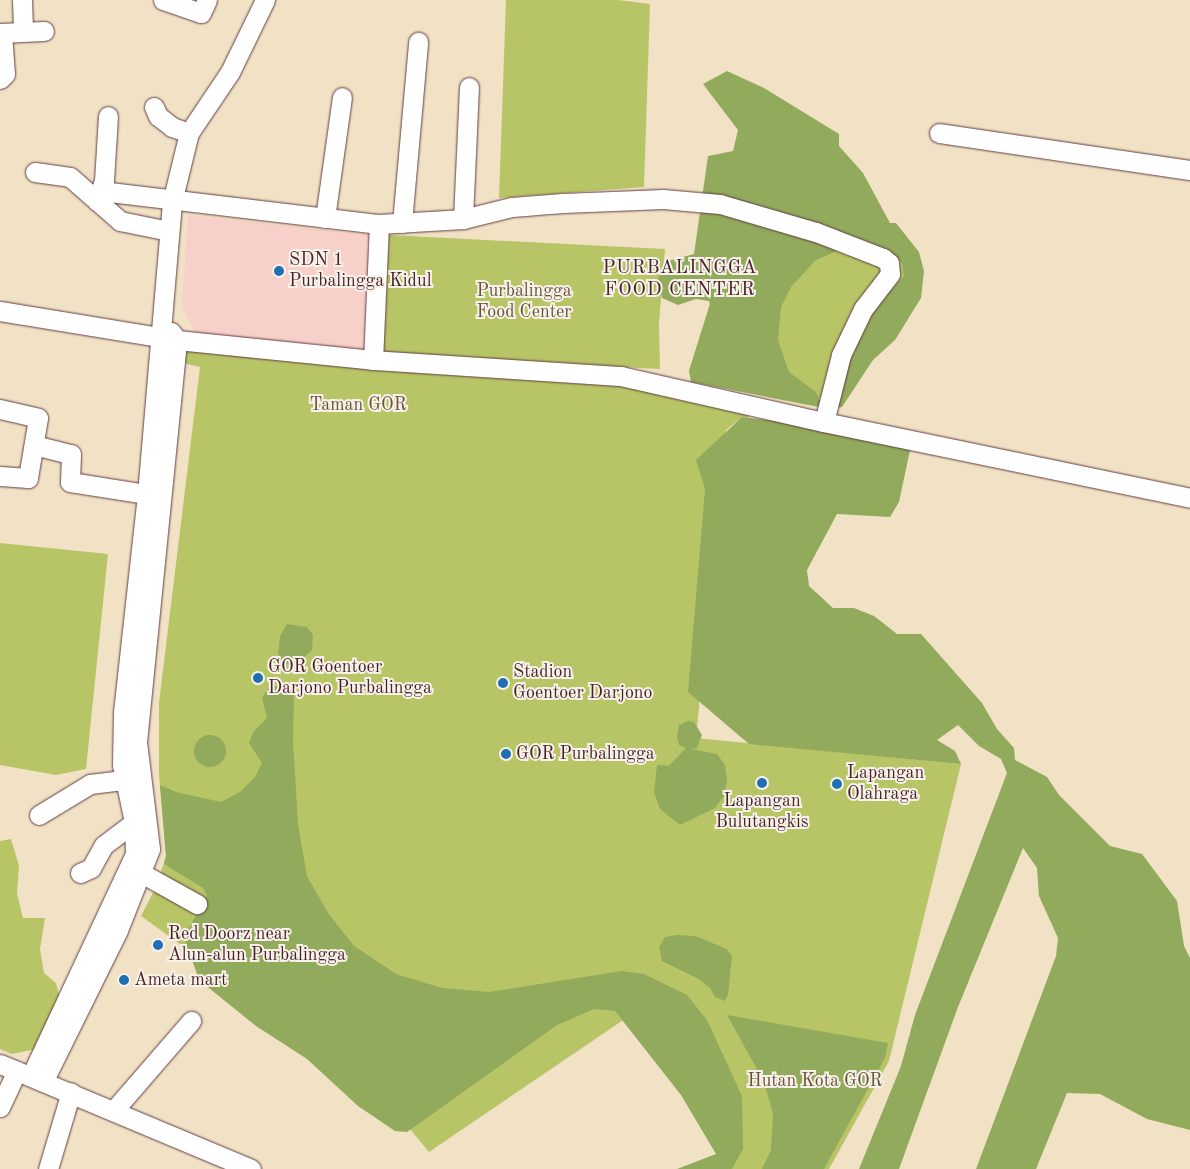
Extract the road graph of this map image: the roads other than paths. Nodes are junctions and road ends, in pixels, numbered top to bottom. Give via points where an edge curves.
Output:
1 (22, 0) edge
2 (164, 0) edge
3 (207, 0) edge
4 (265, 0) edge
5 (23, 31) junction
6 (44, 31) dead end
7 (1, 33) edge
8 (418, 42) dead end
9 (0, 79) edge
10 (469, 87) dead end
11 (342, 97) dead end
12 (154, 107) dead end
13 (108, 116) dead end
14 (188, 132) junction
15 (938, 133) dead end
16 (1190, 170) edge
17 (35, 172) dead end
18 (99, 196) junction
19 (172, 202) junction
20 (325, 218) junction
21 (463, 219) junction
22 (402, 223) junction
23 (379, 224) junction
24 (169, 231) junction
25 (0, 311) edge
26 (167, 333) junction
27 (373, 360) junction
28 (0, 409) edge
29 (824, 422) junction
30 (34, 445) junction
31 (0, 476) edge
32 (147, 494) junction
33 (1190, 498) edge
34 (125, 780) junction
35 (39, 815) dead end
36 (134, 822) junction
37 (80, 873) dead end
38 (143, 874) junction
39 (197, 904) dead end
40 (111, 928) junction
41 (191, 1021) dead end
42 (23, 1073) edge
43 (71, 1092) junction
44 (0, 1107) edge
45 (114, 1110) junction
46 (248, 1168) edge
47 (48, 1169) edge

1 - 5 street
2 - 3 street via 201,13
4 - 14 street via 230,72
5 - 6 street
5 - 7 street
7 - 9 street via 5,74
8 - 22 street
10 - 21 street
11 - 20 street
12 - 14 street via 158,116 172,127
13 - 18 street
14 - 19 street
15 - 16 street
17 - 18 street via 70,177
18 - 19 street
18 - 24 street via 120,221
19 - 20 street
19 - 24 street
20 - 23 street
21 - 22 street
21 - 29 street via 512,207 563,203 663,199 720,204 834,238 883,258 889,263 890,274 862,309 841,355
22 - 23 street
23 - 27 street
24 - 26 street
25 - 26 street
26 - 27 street
26 - 32 street
26 - 38 street via 137,742 150,832 150,849
27 - 29 street via 621,376
28 - 30 street via 36,417
29 - 33 street
30 - 31 street via 28,478
30 - 32 street via 71,454 70,482
32 - 34 street via 123,712
34 - 35 street via 90,784
34 - 36 street
36 - 37 street via 109,841 91,868
36 - 40 street via 135,854
38 - 39 street
38 - 40 street
40 - 42 street via 87,976
41 - 45 street
42 - 43 street
42 - 44 street
43 - 45 street
43 - 47 street
45 - 46 street

